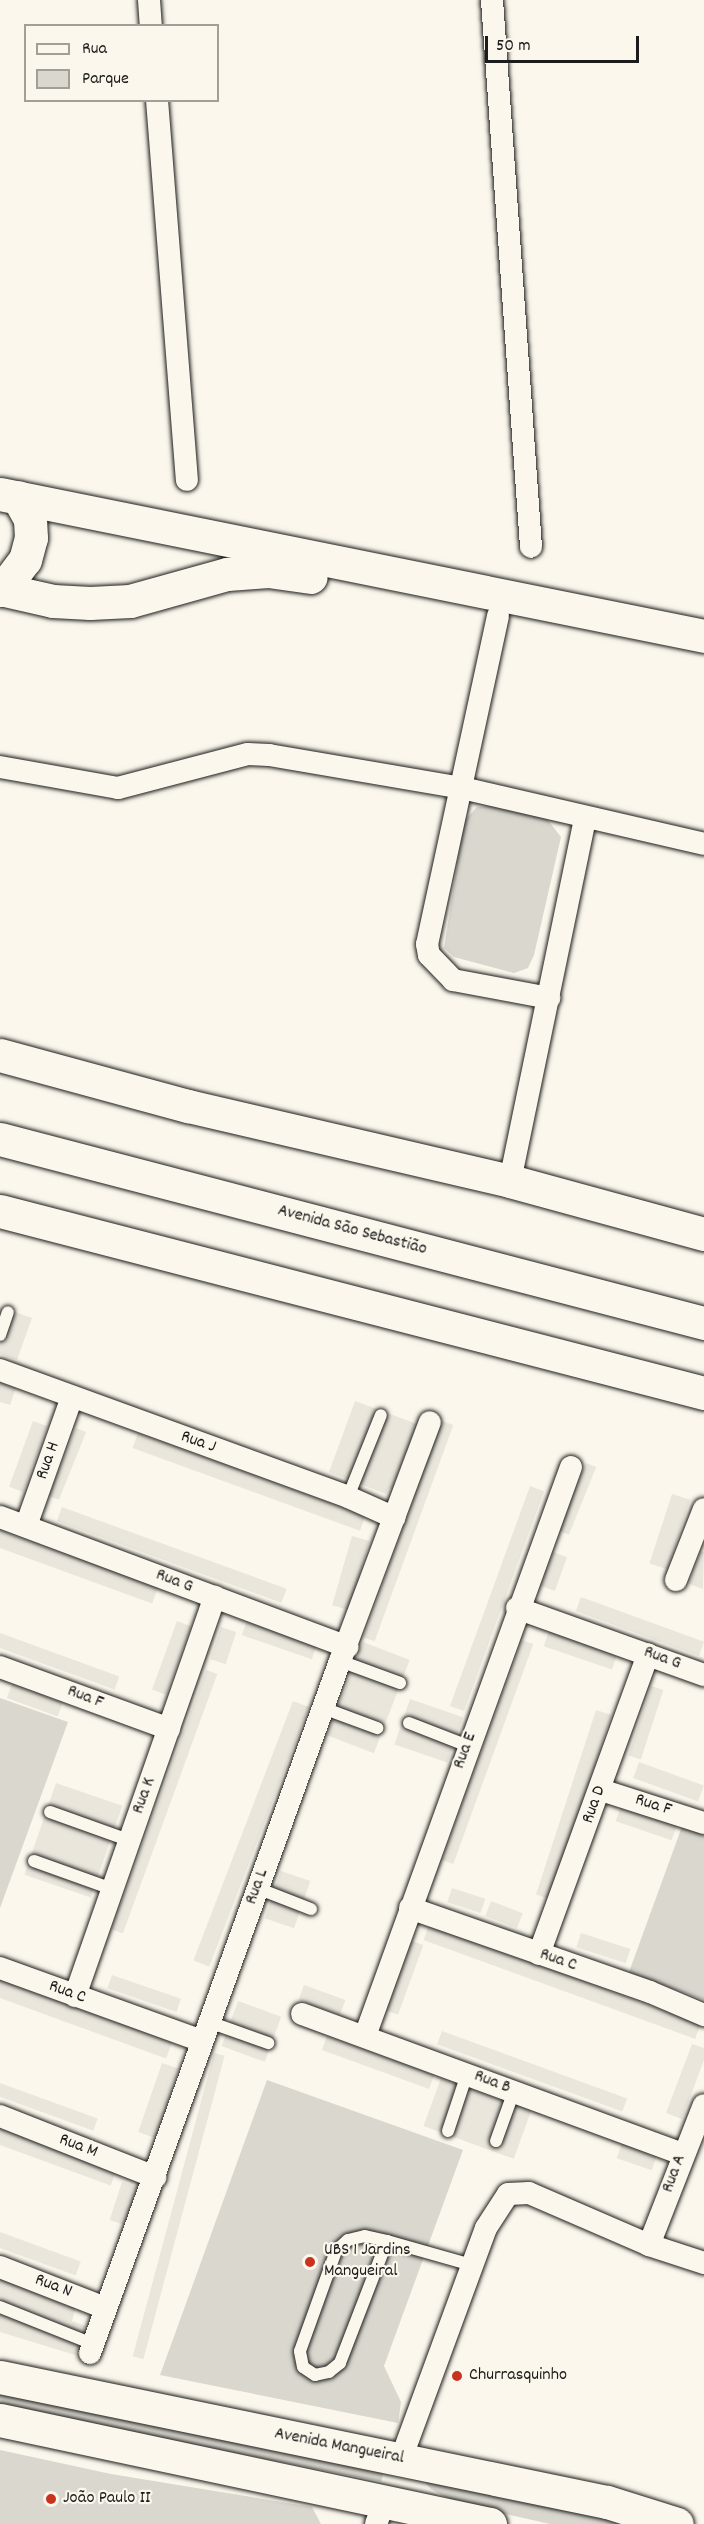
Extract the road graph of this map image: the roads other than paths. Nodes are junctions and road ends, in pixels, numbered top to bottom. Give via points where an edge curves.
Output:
1 (149, 0) edge
2 (492, 0) edge
3 (151, 24) edge
4 (157, 102) edge
5 (187, 480) dead end
6 (9, 495) edge
7 (531, 547) dead end
8 (1, 590) edge
9 (498, 616) junction
10 (704, 636) edge
11 (704, 658) edge
12 (0, 767) edge
13 (462, 788) junction
14 (585, 819) junction
15 (704, 844) edge
16 (549, 998) junction
17 (0, 1054) edge
18 (0, 1139) edge
19 (510, 1181) junction
20 (0, 1211) edge
21 (704, 1234) edge
22 (8, 1312) dead end
23 (704, 1323) edge
24 (0, 1335) edge
25 (0, 1370) edge
26 (704, 1393) edge
27 (72, 1397) junction
28 (381, 1415) dead end
29 (430, 1422) dead end
30 (571, 1467) dead end
31 (348, 1497) junction
32 (0, 1517) edge
33 (395, 1518) junction
34 (702, 1520) edge
35 (26, 1526) junction
36 (676, 1580) dead end
37 (215, 1598) junction
38 (518, 1608) junction
39 (343, 1654) junction
40 (648, 1654) junction
41 (0, 1667) edge
42 (704, 1674) edge
43 (400, 1683) dead end
44 (322, 1708) junction
45 (409, 1723) dead end
46 (377, 1728) dead end
47 (169, 1730) junction
48 (468, 1746) junction
49 (601, 1790) junction
50 (50, 1812) dead end
51 (704, 1823) edge
52 (128, 1840) junction
53 (34, 1861) dead end
54 (257, 1888) junction
55 (112, 1889) junction
56 (410, 1908) junction
57 (311, 1909) dead end
58 (539, 1954) junction
59 (0, 1968) edge
60 (75, 1996) junction
61 (302, 2014) dead end
62 (704, 2016) edge
63 (205, 2032) junction
64 (365, 2036) junction
65 (268, 2043) dead end
66 (467, 2074) junction
67 (514, 2091) junction
68 (704, 2105) edge
69 (0, 2116) edge
70 (448, 2131) dead end
71 (496, 2141) dead end
72 (682, 2154) junction
73 (156, 2177) junction
74 (387, 2241) junction
75 (650, 2245) junction
76 (704, 2264) edge
77 (471, 2265) junction
78 (0, 2267) edge
79 (0, 2307) edge
80 (105, 2308) junction
81 (92, 2349) joint
82 (0, 2377) edge
83 (0, 2420) edge
84 (228, 2427) junction
85 (400, 2459) junction
86 (220, 2466) junction
87 (380, 2512) edge
88 (490, 2524) edge
89 (676, 2524) edge

1 - 3 street
2 - 7 street
4 - 5 street
6 - 8 street via 30,519 31,538 26,560
6 - 10 street
8 - 9 street via 53,601 130,601 227,574 268,571
9 - 11 street
9 - 13 street
12 - 13 street via 118,788 248,754
13 - 14 street
13 - 16 street via 427,944 429,955 453,980
14 - 15 street
14 - 16 street
16 - 19 street
17 - 19 street via 188,1106
18 - 23 street, Avenida São Sebastião
19 - 21 street
20 - 26 street
22 - 24 lane
25 - 27 street, Rua J
27 - 31 street, Rua J
27 - 35 street, Rua H
28 - 31 lane
29 - 33 street, Rua L
30 - 38 street, Rua E
31 - 33 street, Rua J
32 - 35 street, Rua G
33 - 39 street, Rua L
34 - 36 street
35 - 37 street, Rua G
37 - 39 street, Rua G
37 - 47 street, Rua K
38 - 40 street, Rua G
38 - 48 street, Rua E
39 - 43 lane
39 - 44 street, Rua L
40 - 42 street, Rua G
40 - 49 street, Rua D
41 - 47 street, Rua F
44 - 46 lane
44 - 54 street, Rua L
45 - 48 lane
47 - 52 street, Rua K
48 - 56 street, Rua E
49 - 51 street, Rua F
49 - 58 street, Rua D
50 - 52 lane
52 - 55 street, Rua K
53 - 55 lane
54 - 57 lane
54 - 63 street, Rua L
55 - 60 street, Rua K
56 - 58 street, Rua C
56 - 64 street, Rua E
58 - 62 street, Rua C via 650,1992
59 - 60 street, Rua C
60 - 63 street, Rua C
61 - 64 street, Rua B
63 - 65 lane
63 - 73 street, Rua L
64 - 66 street, Rua B
66 - 67 street, Rua B
66 - 70 lane
67 - 71 lane
67 - 72 street, Rua B
68 - 72 street, Rua A
69 - 73 street, Rua M
72 - 75 street, Rua A
73 - 80 street, Rua L
74 - 74 lane via 365,2236 348,2240 336,2251 300,2351 303,2367 315,2375 329,2372 340,2363
74 - 77 lane
75 - 76 street
75 - 77 street via 529,2193 513,2192 494,2211
77 - 85 street
78 - 80 street, Rua N
79 - 81 lane
80 - 81 street, Rua L
82 - 84 street, Avenida Mangueiral
83 - 86 street
84 - 85 street, Avenida Mangueiral
84 - 86 street via 219,2447
85 - 89 street, Avenida Mangueiral via 607,2502
86 - 87 street
87 - 88 street

